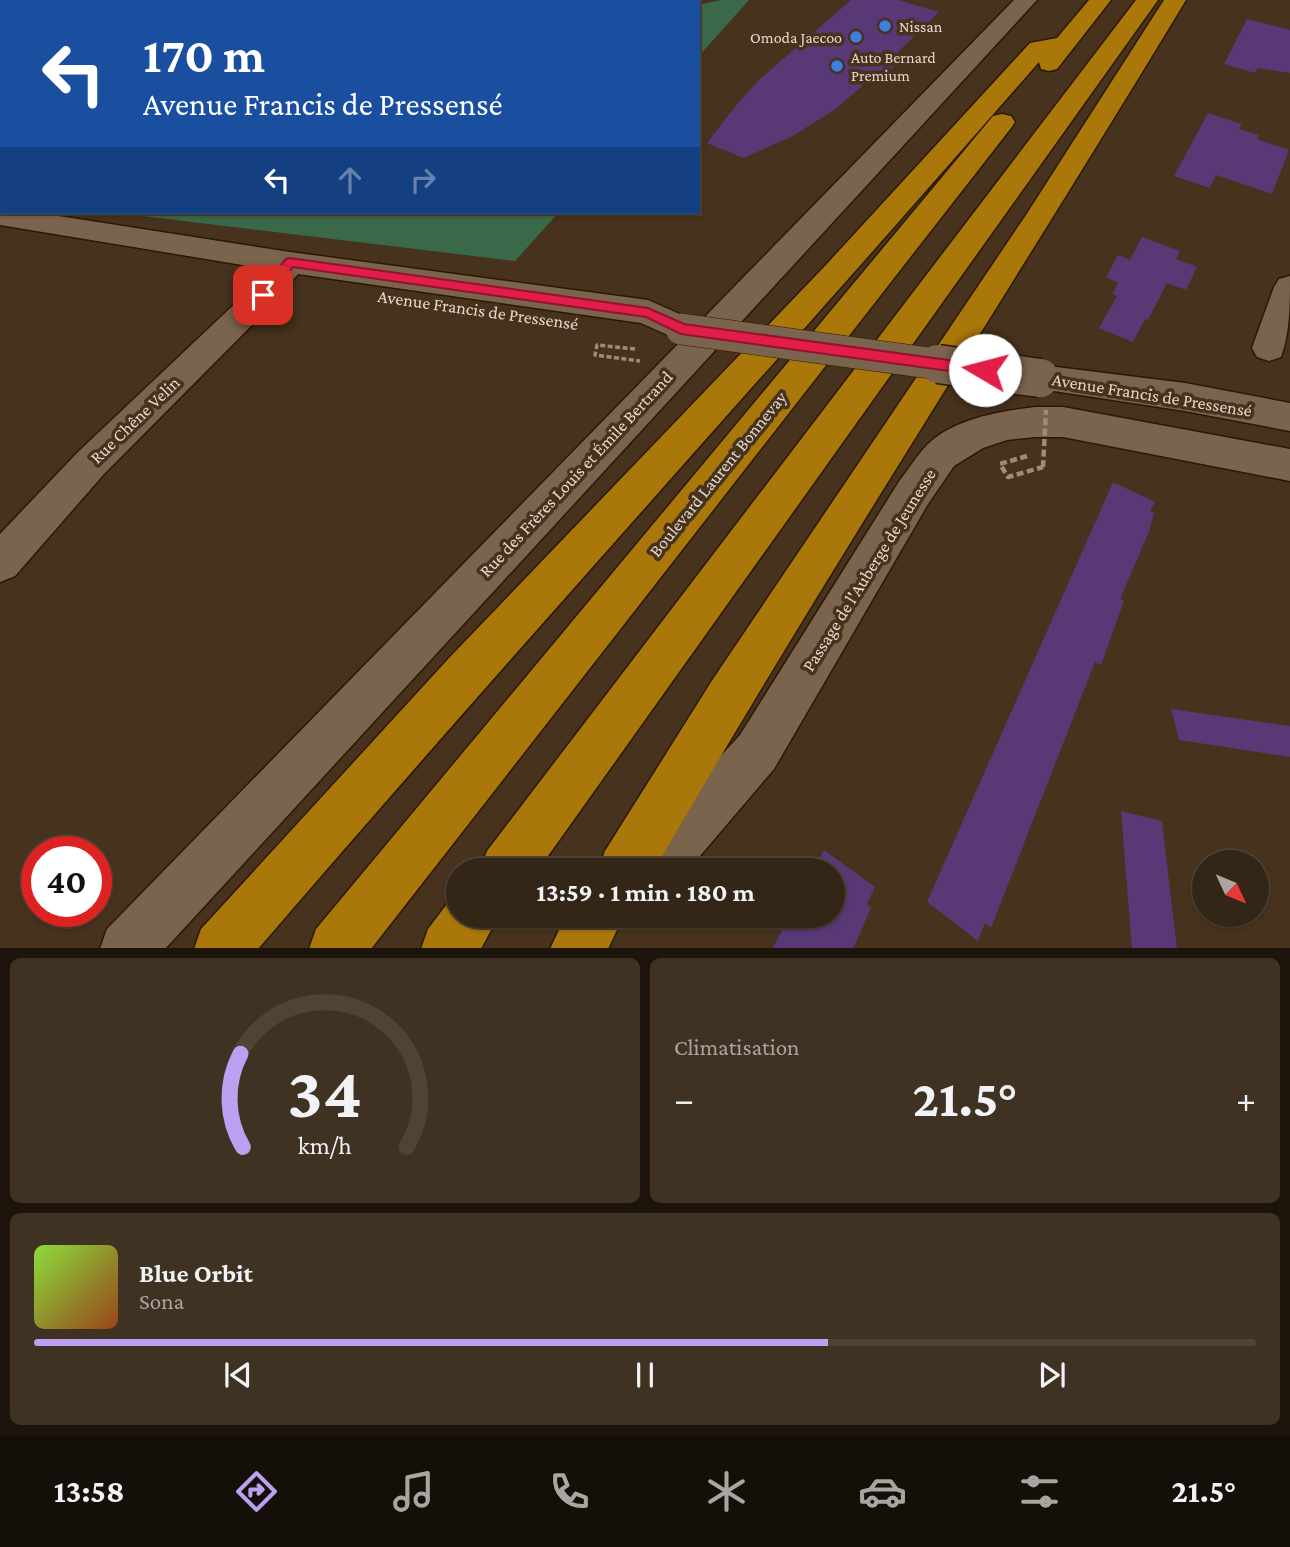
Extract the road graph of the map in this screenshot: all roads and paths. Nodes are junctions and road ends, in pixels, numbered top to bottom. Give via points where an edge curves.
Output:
1 (1026, 0) edge
2 (1100, 0) edge
3 (1147, 0) edge
4 (1175, 0) edge
5 (1065, 44) junction
6 (1, 214) edge
7 (0, 239) edge
8 (282, 272) junction
9 (1290, 287) edge
10 (1269, 348) dead end
11 (635, 349) dead end
12 (639, 360) dead end
13 (1043, 390) junction
14 (1290, 417) edge
15 (1052, 455) dead end
16 (1290, 465) edge
17 (0, 563) edge
18 (515, 858) edge
19 (631, 858) edge
20 (664, 858) edge
21 (463, 928) edge
22 (590, 928) edge
23 (602, 928) edge
24 (127, 948) edge
25 (221, 948) edge
26 (336, 948) edge
27 (448, 948) edge
28 (578, 948) edge
29 (584, 948) edge

1 - 24 street, Rue des Frères Louis et Émile Bertrand
2 - 5 highway, Boulevard Laurent Bonnevay
3 - 18 highway
4 - 19 highway via 729,695
5 - 25 highway via 1038,48
5 - 26 highway, Boulevard Laurent Bonnevay
6 - 8 street, Avenue Francis de Pressensé
7 - 8 street, Avenue Francis de Pressensé
8 - 13 street, Avenue Francis de Pressensé, bridge via 644,333 681,329
8 - 17 street, Rue Chêne Velin via 91,463
9 - 10 street
11 - 12 path via 597,345 595,355
13 - 14 street, Avenue Francis de Pressensé via 1185,397
13 - 15 path, bridge via 1042,467 1008,477 1000,464 1032,455
16 - 20 street, Passage de l'Auberge de Jeunesse via 1063,422 1006,425 970,437 941,456 915,492 757,752
21 - 27 highway
22 - 28 highway
23 - 29 street

